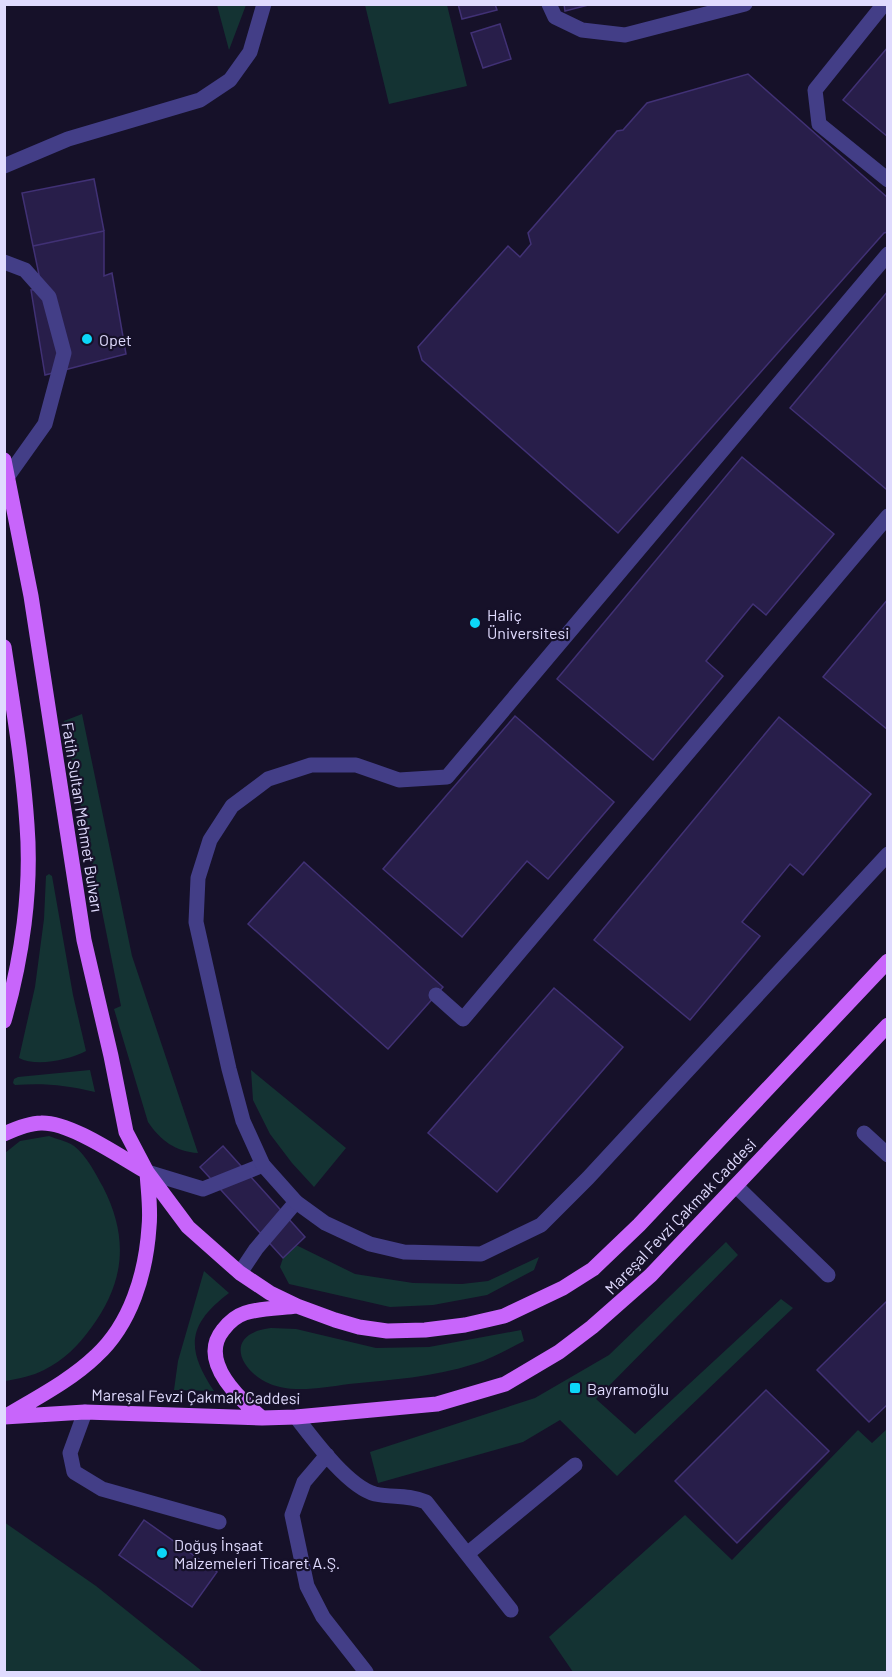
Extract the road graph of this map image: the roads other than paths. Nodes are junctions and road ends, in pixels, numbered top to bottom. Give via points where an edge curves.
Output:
1 (264, 4) edge
2 (549, 4) edge
3 (745, 4) edge
4 (884, 4) edge
5 (4, 166) edge
6 (888, 180) edge
7 (888, 254) edge
8 (4, 262) edge
9 (6, 468) edge
10 (888, 516) edge
11 (4, 647) edge
12 (888, 854) edge
13 (888, 961) edge
14 (436, 995) dead end
15 (4, 1021) edge
16 (885, 1033) edge
17 (864, 1133) dead end
18 (4, 1134) edge
19 (888, 1155) edge
20 (263, 1165) junction
21 (147, 1172) junction
22 (736, 1186) junction
23 (296, 1202) junction
24 (240, 1273) junction
25 (828, 1275) dead end
26 (297, 1306) junction
27 (85, 1412) junction
28 (5, 1417) edge
29 (296, 1417) junction
30 (262, 1418) junction
31 (327, 1455) junction
32 (575, 1465) dead end
33 (219, 1522) dead end
34 (467, 1554) junction
35 (511, 1610) dead end
36 (366, 1672) edge

1 - 5 street via 250,52 230,80 200,100 68,139
2 - 3 street via 555,17 582,30 625,35
4 - 6 street via 815,90 819,124
7 - 20 street via 447,777 399,780 356,765 311,765 268,779 232,806 210,840 198,878 196,922 243,1121
8 - 9 street via 25,270 49,297 64,353 45,424
9 - 21 main road, Fatih Sultan Mehmet Bulvarı via 33,608 84,940 126,1132
10 - 14 street via 463,1019
11 - 15 main road via 27,827 26,906 13,993
12 - 23 street via 541,1225 481,1254 404,1252 370,1244 325,1223
13 - 26 main road, Mareşal Fevzi Çakmak Caddesi via 639,1225 593,1269 563,1288 504,1316 425,1330 359,1327
16 - 22 main road, Mareşal Fevzi Çakmak Caddesi
17 - 19 street
18 - 21 main road via 40,1123 64,1127
20 - 21 street via 203,1189
20 - 23 street
21 - 24 main road, Mareşal Fevzi Çakmak Caddesi via 188,1227
21 - 28 main road via 147,1252 130,1308 115,1334 97,1356 70,1378
22 - 25 street
22 - 29 main road, Mareşal Fevzi Çakmak Caddesi via 651,1275 592,1327 505,1384 437,1404
23 - 24 street
24 - 26 main road, Mareşal Fevzi Çakmak Caddesi
26 - 30 main road via 246,1313 230,1321 219,1335 215,1356 225,1380
27 - 28 main road, Mareşal Fevzi Çakmak Caddesi
27 - 30 main road, Mareşal Fevzi Çakmak Caddesi
27 - 33 street via 70,1453 74,1472 102,1489
29 - 30 main road, Mareşal Fevzi Çakmak Caddesi
29 - 31 street
31 - 34 street via 374,1494 412,1496 426,1502
31 - 36 street via 304,1482 292,1515 307,1586 323,1617
32 - 34 street
34 - 35 street

